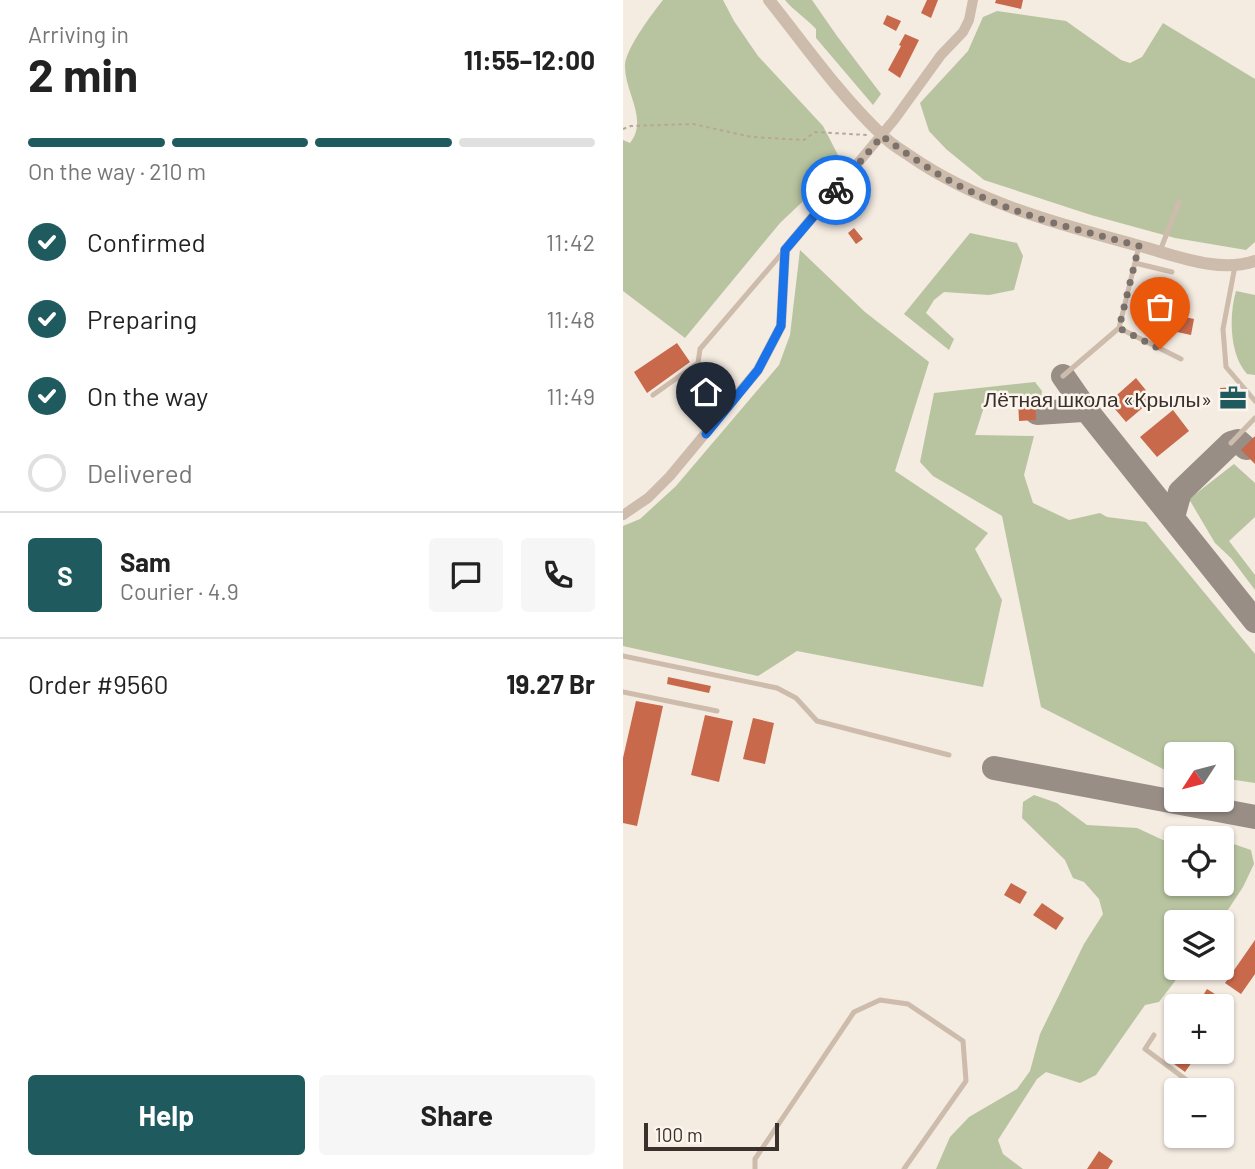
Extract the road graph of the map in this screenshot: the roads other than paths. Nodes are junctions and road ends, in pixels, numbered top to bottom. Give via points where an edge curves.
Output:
1 (769, 0) edge
2 (973, 0) edge
3 (882, 136) junction
4 (1179, 202) dead end
5 (1139, 246) junction
6 (785, 250) junction
7 (1160, 251) junction
8 (1255, 261) edge
9 (1135, 262) junction
10 (1235, 266) junction
11 (1172, 272) dead end
12 (1119, 328) junction
13 (1181, 359) dead end
14 (1063, 376) dead end
15 (653, 395) dead end
16 (1255, 401) edge
17 (1255, 418) edge
18 (1231, 443) dead end
19 (623, 516) edge
20 (623, 656) edge
21 (623, 692) edge
22 (717, 711) dead end
23 (949, 755) dead end
24 (1154, 1035) dead end
25 (1184, 1078) edge
26 (755, 1169) edge
27 (904, 1169) edge

1 - 3 street
2 - 3 street via 963,32
3 - 5 street via 931,171 989,201
3 - 6 street
4 - 7 lane
5 - 7 street
5 - 9 lane
6 - 15 lane via 700,349 698,363
6 - 19 street via 781,326 758,370 670,476
7 - 10 street
8 - 10 street
9 - 11 lane
9 - 12 lane
10 - 16 lane via 1223,329 1226,368
12 - 13 lane
12 - 14 lane
17 - 18 lane
20 - 23 lane via 777,688 796,698 817,721
21 - 22 lane
24 - 25 lane via 1145,1049
26 - 27 lane via 755,1159 854,1012 880,1000 908,1004 964,1041 966,1082

